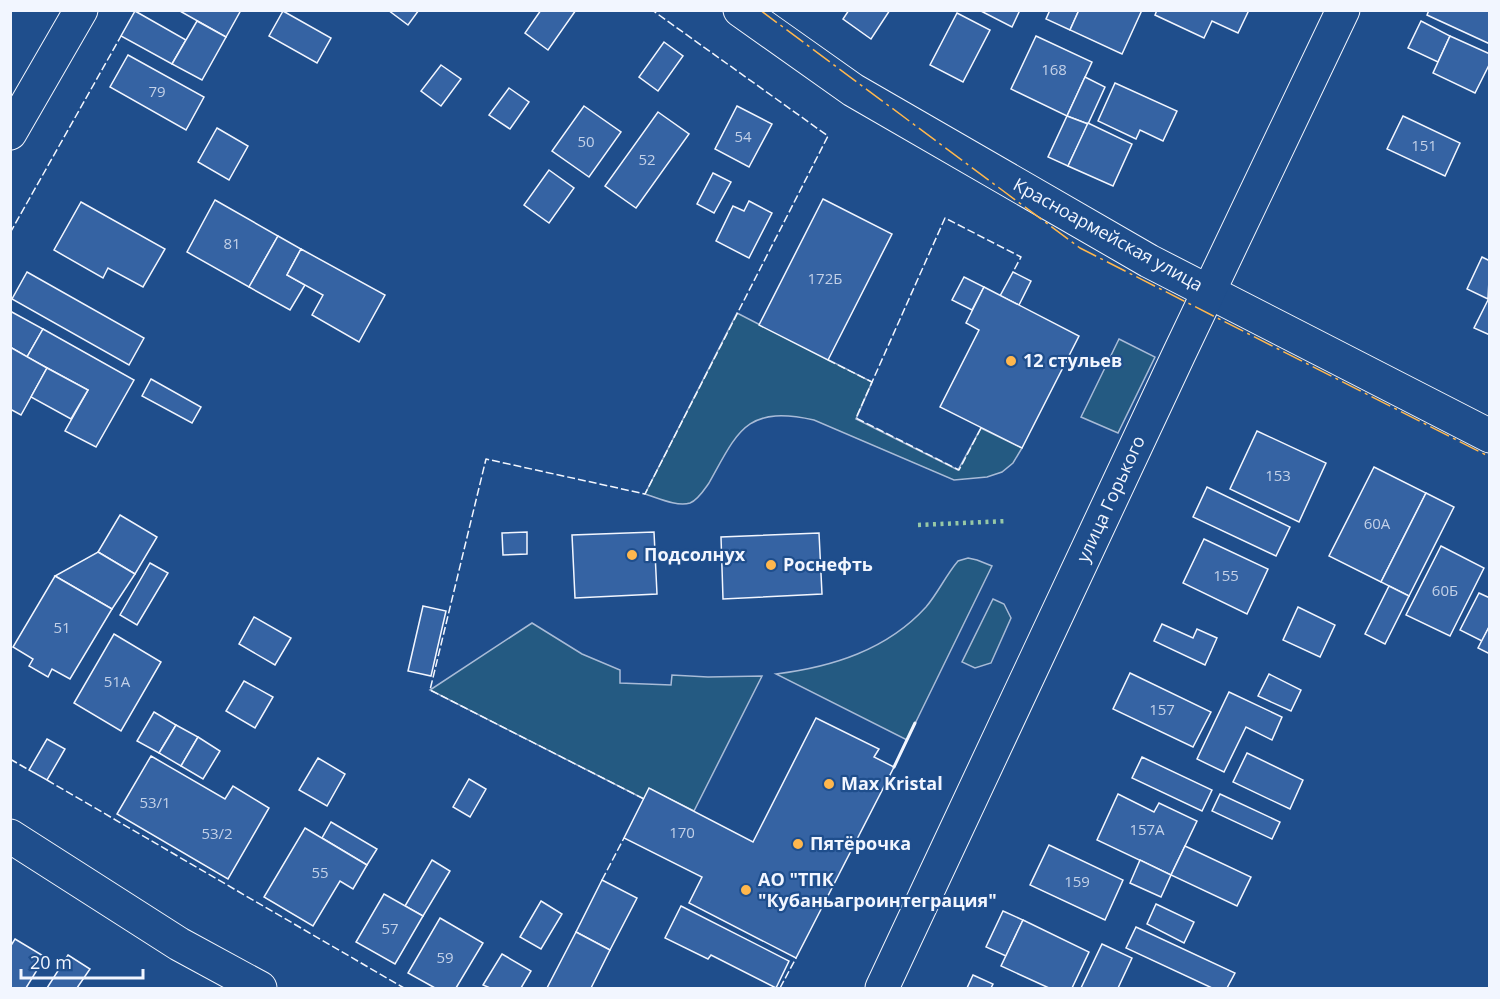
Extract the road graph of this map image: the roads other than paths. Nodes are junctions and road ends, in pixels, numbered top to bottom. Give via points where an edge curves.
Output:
1 (81, 10) edge
2 (740, 10) edge
3 (1343, 10) edge
4 (14, 118) edge
5 (1209, 291) junction
6 (1490, 436) edge
7 (10, 836) edge
8 (260, 988) edge
9 (882, 988) edge

1 - 4 street
2 - 5 street, Красноармейская улица via 853,90 1149,261
3 - 5 street, улица Горького
5 - 6 street, Красноармейская улица
5 - 9 street, улица Горького
7 - 8 street via 178,944

